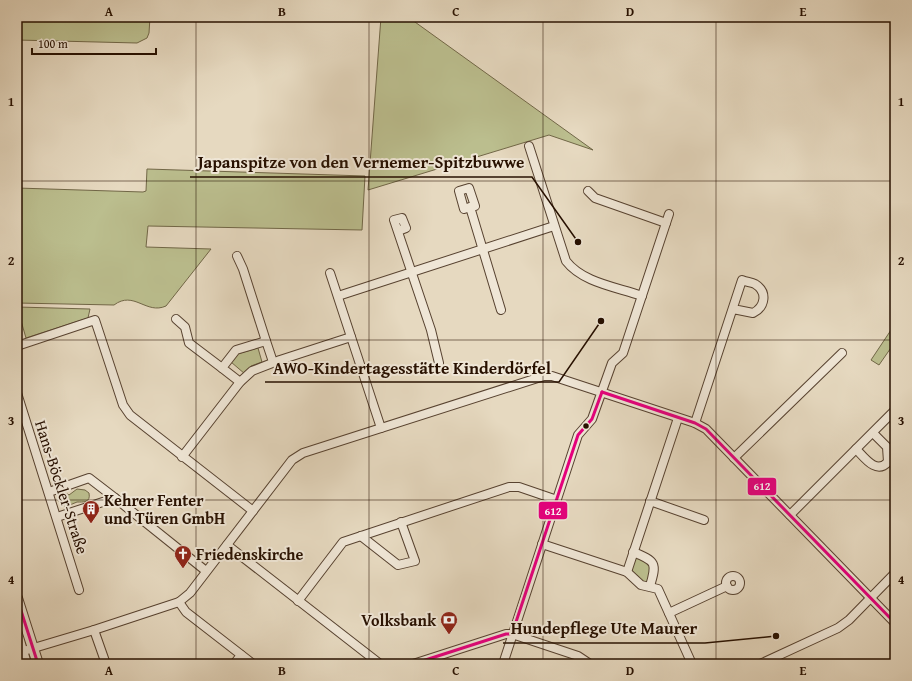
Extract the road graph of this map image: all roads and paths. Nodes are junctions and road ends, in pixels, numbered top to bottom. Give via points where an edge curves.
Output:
1 (529, 146) dead end
2 (588, 191) dead end
3 (470, 207) dead end
4 (668, 214) dead end
5 (666, 223) junction
6 (554, 226) junction
7 (398, 231) dead end
8 (483, 249) junction
9 (237, 256) dead end
10 (330, 273) dead end
11 (412, 273) junction
12 (338, 296) junction
13 (642, 296) junction
14 (733, 309) junction
15 (502, 310) dead end
16 (176, 319) dead end
17 (351, 337) junction
18 (266, 340) junction
19 (17, 346) edge
20 (842, 353) dead end
21 (274, 362) junction
22 (439, 363) dead end
23 (222, 368) junction
24 (240, 382) junction
25 (602, 392) junction
26 (17, 393) edge
27 (895, 410) edge
28 (678, 418) junction
29 (695, 423) junction
30 (380, 428) junction
31 (872, 433) junction
32 (856, 449) junction
33 (182, 457) junction
34 (734, 458) junction
35 (49, 492) junction
36 (114, 498) junction
37 (557, 500) junction
38 (650, 501) junction
39 (252, 510) junction
40 (790, 514) junction
41 (57, 517) junction
42 (704, 520) dead end
43 (401, 522) junction
44 (361, 536) junction
45 (542, 544) junction
46 (227, 545) junction
47 (633, 552) junction
48 (206, 571) junction
49 (627, 572) junction
50 (895, 573) edge
51 (650, 586) junction
52 (727, 586) dead end
53 (79, 590) dead end
54 (871, 597) junction
55 (17, 598) edge
56 (298, 601) junction
57 (179, 602) junction
58 (669, 613) junction
59 (895, 622) edge
60 (94, 630) junction
61 (17, 634) edge
62 (512, 634) junction
63 (34, 648) junction
64 (20, 652) edge
65 (241, 655) junction
66 (26, 664) edge
67 (38, 664) edge
68 (106, 664) edge
69 (234, 664) edge
70 (253, 664) edge
71 (380, 664) edge
72 (413, 664) edge
73 (503, 664) edge
74 (590, 664) edge
75 (692, 664) edge
76 (760, 664) edge

1 - 6 street
2 - 5 street via 595,198
3 - 8 street
4 - 5 street
5 - 13 street
6 - 8 street
6 - 13 street via 566,262 573,270 582,276
7 - 11 street
8 - 11 street
8 - 15 street
9 - 18 street
10 - 12 street
11 - 12 street
11 - 22 street
12 - 17 street
13 - 25 street via 623,353 612,363
14 - 14 street via 742,280 762,290 764,299 760,309 753,313
14 - 29 street
16 - 23 street via 185,327 189,343
17 - 21 street
17 - 30 street
18 - 21 street
18 - 23 street via 236,350
19 - 33 street via 95,320 123,405 130,415
20 - 34 street
21 - 24 street via 252,371
23 - 24 street
24 - 33 street
25 - 28 street
25 - 30 street via 552,376 544,376
25 - 37 street via 592,419 578,435
26 - 35 street, Hans-Böckler-Straße
27 - 31 street
28 - 29 street
28 - 38 street
29 - 34 street via 706,429
30 - 39 street via 303,453 292,460
31 - 32 street
31 - 32 street via 888,447 888,462 884,466 872,465
32 - 40 street
33 - 39 street
34 - 40 street
35 - 36 street via 89,478
35 - 41 street, Hans-Böckler-Straße
36 - 41 street
36 - 48 street
37 - 43 street via 519,487 509,487
37 - 45 street
38 - 42 street
38 - 47 street
39 - 46 street
40 - 54 street
41 - 53 street, Hans-Böckler-Straße
43 - 44 street
43 - 44 street via 415,561 398,565
44 - 56 street via 343,542
45 - 49 street
45 - 62 street
46 - 48 street
46 - 56 street
47 - 49 street
47 - 51 street via 650,558 654,564 655,571
48 - 57 street via 190,593
49 - 51 street via 641,585
50 - 54 street
51 - 58 street via 658,589
52 - 58 street
54 - 59 street
54 - 76 street via 838,628
55 - 63 street
56 - 71 street
57 - 60 street
57 - 65 street via 186,612
58 - 75 street
60 - 63 street
60 - 68 street
61 - 64 street
62 - 72 street
62 - 73 street
62 - 74 street via 578,656
63 - 64 street
63 - 67 street
64 - 66 street
65 - 69 street
65 - 70 street

